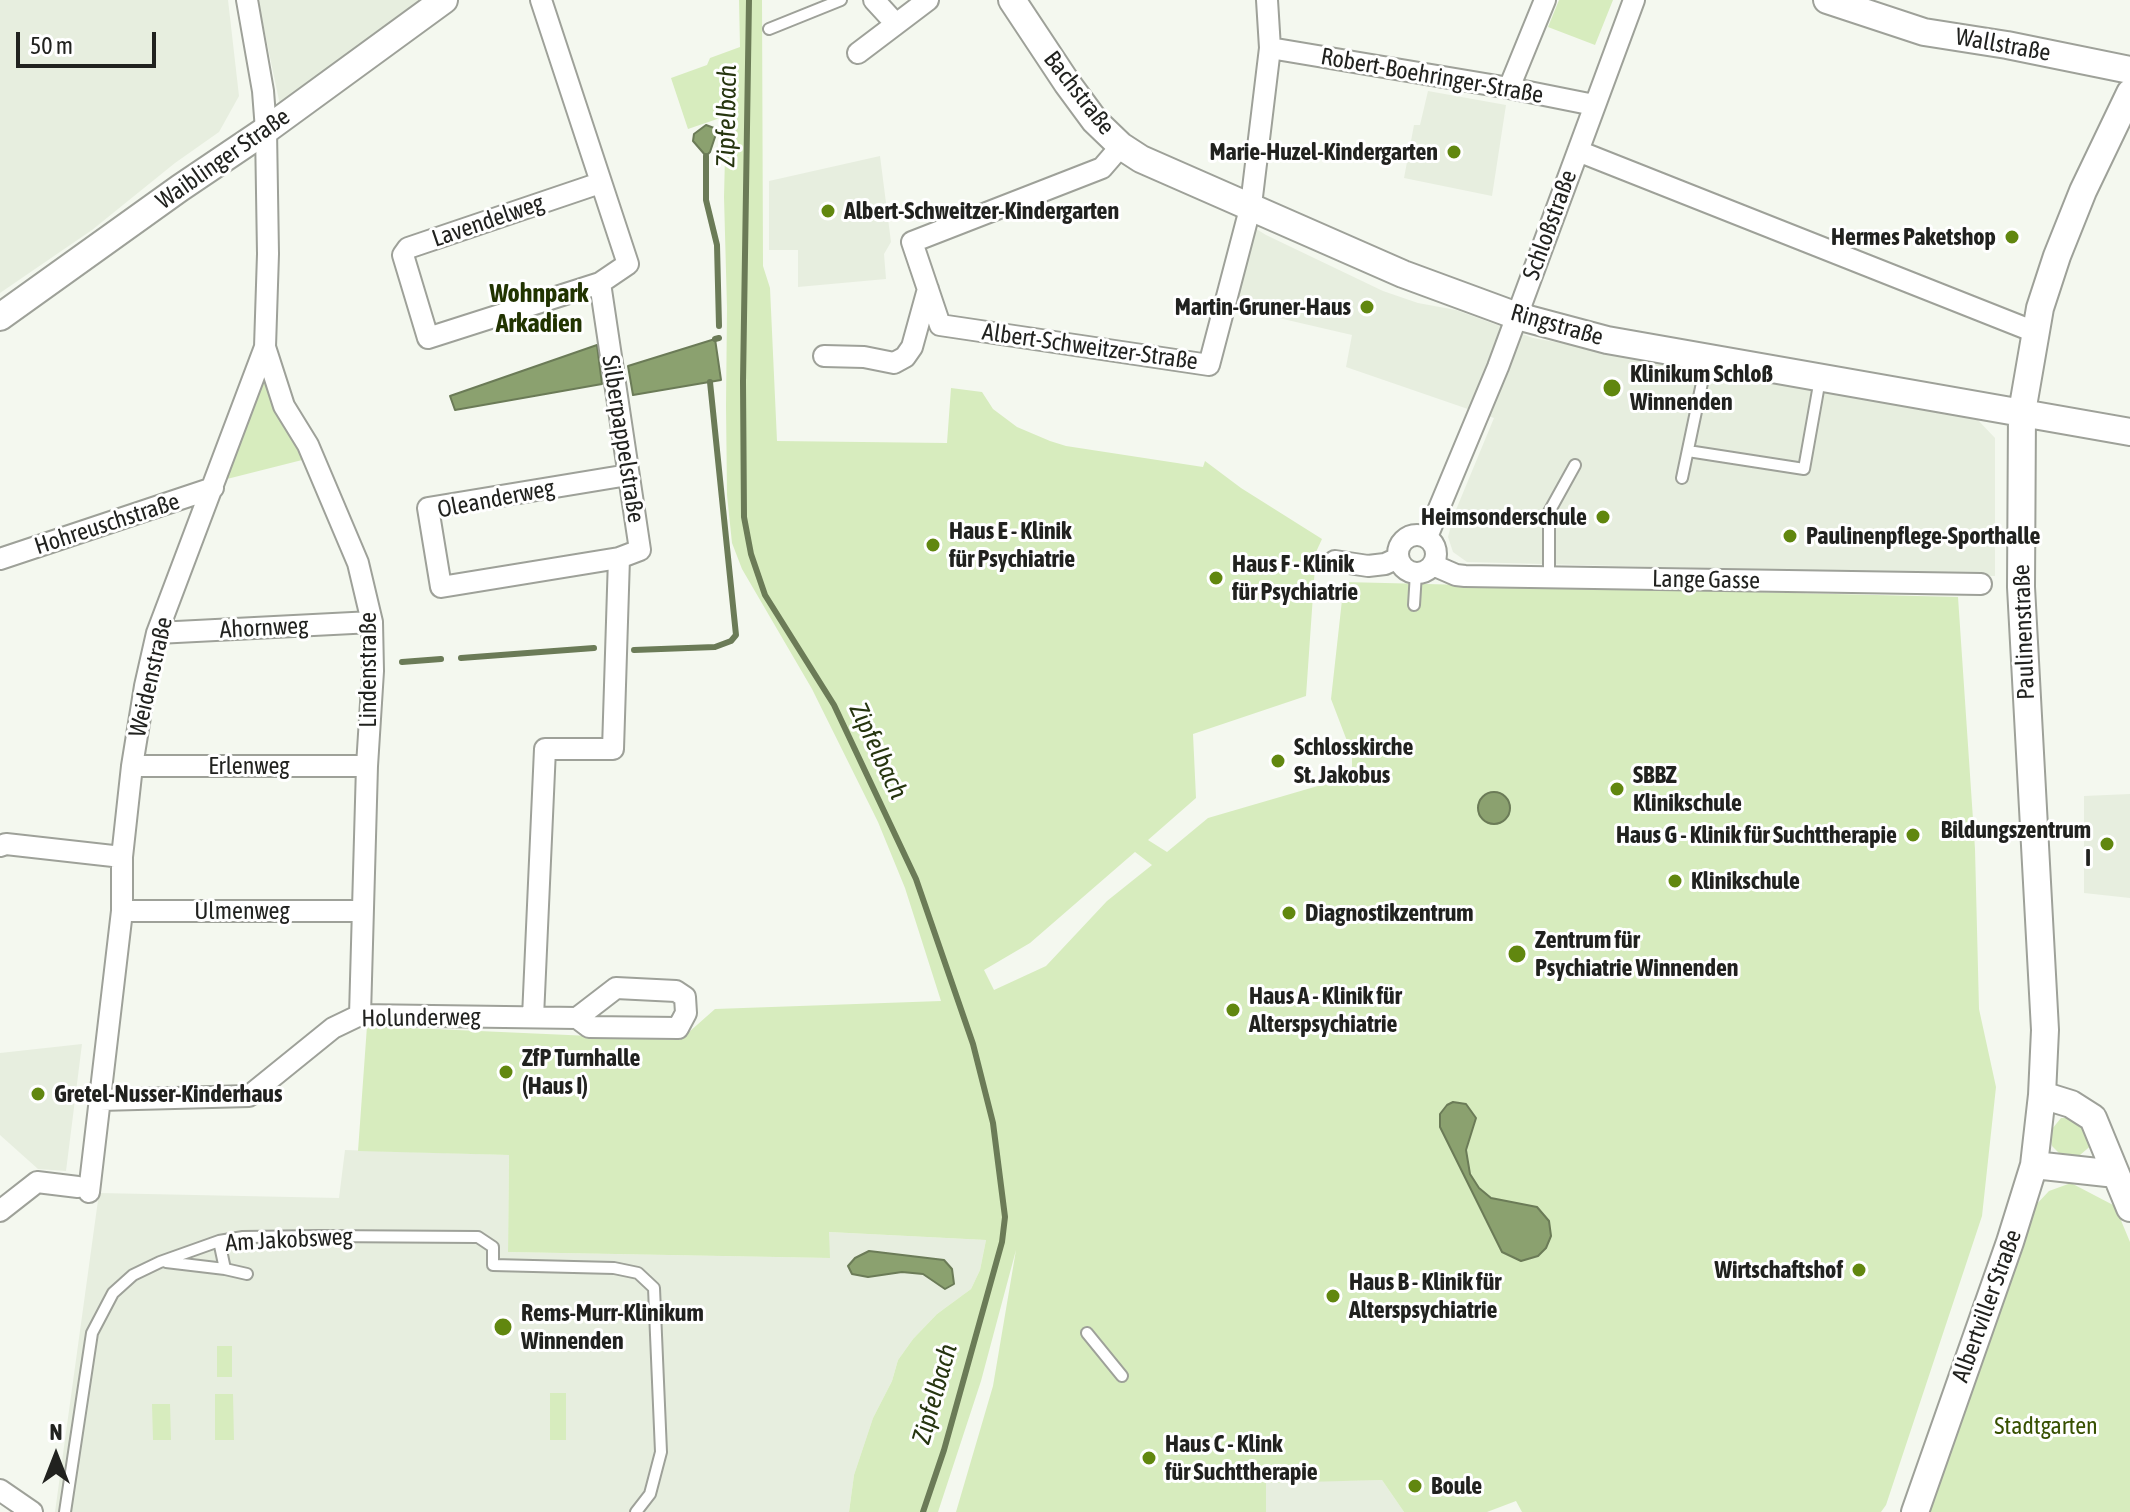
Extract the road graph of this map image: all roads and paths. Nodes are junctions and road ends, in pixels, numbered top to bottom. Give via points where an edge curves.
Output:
1 (247, 0) edge
2 (444, 0) edge
3 (541, 0) edge
4 (841, 0) edge
5 (874, 0) edge
6 (928, 0) edge
7 (1012, 0) edge
8 (1267, 0) edge
9 (1545, 0) edge
10 (1634, 0) edge
11 (1827, 0) edge
12 (1878, 9) edge
13 (896, 24) junction
14 (769, 29) dead end
15 (1270, 48) junction
16 (858, 53) dead end
17 (2130, 70) edge
18 (1509, 88) junction
19 (2130, 93) edge
20 (1594, 105) junction
21 (266, 130) junction
22 (1121, 146) junction
23 (1578, 151) junction
24 (600, 183) junction
25 (1251, 205) junction
26 (600, 283) junction
27 (928, 289) junction
28 (1517, 316) junction
29 (0, 317) edge
30 (2035, 332) junction
31 (265, 347) junction
32 (824, 356) dead end
33 (1707, 359) junction
34 (1821, 377) junction
35 (2022, 412) junction
36 (2130, 432) edge
37 (1688, 451) junction
38 (1575, 465) dead end
39 (628, 475) junction
40 (1682, 478) dead end
41 (213, 488) junction
42 (1427, 537) junction
43 (619, 558) junction
44 (1398, 558) junction
45 (0, 559) edge
46 (1335, 561) dead end
47 (1424, 569) junction
48 (1549, 577) junction
49 (1981, 584) dead end
50 (1414, 605) dead end
51 (372, 622) junction
52 (157, 633) junction
53 (132, 766) junction
54 (367, 766) junction
55 (2, 841) edge
56 (122, 857) junction
57 (122, 911) junction
58 (362, 911) junction
59 (360, 1015) junction
60 (533, 1017) junction
61 (577, 1018) junction
62 (2042, 1095) junction
63 (100, 1100) junction
64 (2034, 1165) junction
65 (2123, 1173) edge
66 (2130, 1208) edge
67 (0, 1211) edge
68 (219, 1241) junction
69 (160, 1262) junction
70 (225, 1269) junction
71 (247, 1274) dead end
72 (1087, 1333) dead end
73 (1122, 1376) dead end
74 (0, 1490) edge
75 (32, 1512) edge
76 (65, 1512) edge
77 (636, 1512) edge
78 (1915, 1512) edge

1 - 21 street, Weidenstraße
2 - 21 street, Waiblinger Straße
3 - 24 street
4 - 14 lane
5 - 13 street
6 - 13 street
7 - 22 street, Bachstraße via 1095,121
8 - 15 street
9 - 18 street
10 - 20 street, Schloßstraße
11 - 12 street, Wallstraße
12 - 17 street, Wallstraße via 1924,32
13 - 16 street
15 - 18 street, Robert-Boehringer-Straße
15 - 25 street
18 - 20 street, Robert-Boehringer-Straße
19 - 30 street, Paulinenstraße via 2057,256
20 - 23 street, Schloßstraße
21 - 29 street, Waiblinger Straße
21 - 31 street, Weidenstraße
22 - 25 street, Bachstraße
22 - 27 street, Albert-Schweitzer-Straße via 1102,168 912,242
23 - 28 street, Schloßstraße
23 - 30 street
24 - 26 street via 628,264
24 - 26 street, Lavendelweg via 408,248 403,255 428,338
25 - 27 street, Albert-Schweitzer-Straße via 1209,365 940,325
25 - 28 street, Ringstraße via 1403,274
26 - 39 street, Silberpappelstraße
27 - 32 street via 905,357 894,363
28 - 33 street, Ringstraße
28 - 42 street, Schloßstraße
30 - 35 street, Paulinenstraße
31 - 41 street, Weidenstraße
31 - 51 street, Lindenstraße via 284,406 308,445 358,563
33 - 34 street, Ringstraße
33 - 37 lane
34 - 35 street, Ringstraße
34 - 37 lane via 1804,469
35 - 36 street, Ringstraße
35 - 62 street, Paulinenstraße via 2021,587 2045,1030
37 - 40 lane
38 - 48 lane via 1549,512
39 - 43 street, Silberpappelstraße via 640,550
39 - 43 street, Oleanderweg via 428,508 441,587
41 - 45 street, Hohreuschstraße
41 - 52 street, Weidenstraße
42 - 44 street via 1409,536 1399,545
42 - 47 street via 1436,553
43 - 60 street, Silberpappelstraße via 613,749 545,749
44 - 46 street via 1368,566
44 - 47 street via 1404,569
47 - 48 street, Lange Gasse
47 - 50 lane
48 - 49 street, Lange Gasse
51 - 52 street, Ahornweg
51 - 54 street, Lindenstraße
52 - 53 street, Weidenstraße
53 - 54 street, Erlenweg
53 - 56 street, Weidenstraße
54 - 58 street, Lindenstraße
55 - 56 street
56 - 57 street, Weidenstraße
57 - 58 street, Ulmenweg
57 - 63 street, Weidenstraße
58 - 59 street, Lindenstraße
59 - 60 street, Holunderweg
59 - 63 street, Holunderweg via 333,1028 249,1096
60 - 61 street, Holunderweg
61 - 61 street, Holunderweg via 589,1027 678,1028 686,1013 685,997 676,991 616,988
62 - 64 street, Albertviller Straße
62 - 65 street via 2093,1118
63 - 67 street, Weidenstraße via 84,1190 37,1182
64 - 65 street
64 - 78 street, Albertviller Straße
65 - 66 street
68 - 69 lane, Am Jakobsweg
68 - 70 lane
68 - 77 lane, Am Jakobsweg via 478,1237 493,1247 493,1265 638,1273 654,1288 661,1452 650,1494
69 - 70 lane
69 - 76 lane, Am Jakobsweg via 133,1275 113,1293 92,1333
70 - 71 lane
72 - 73 lane
74 - 75 street

